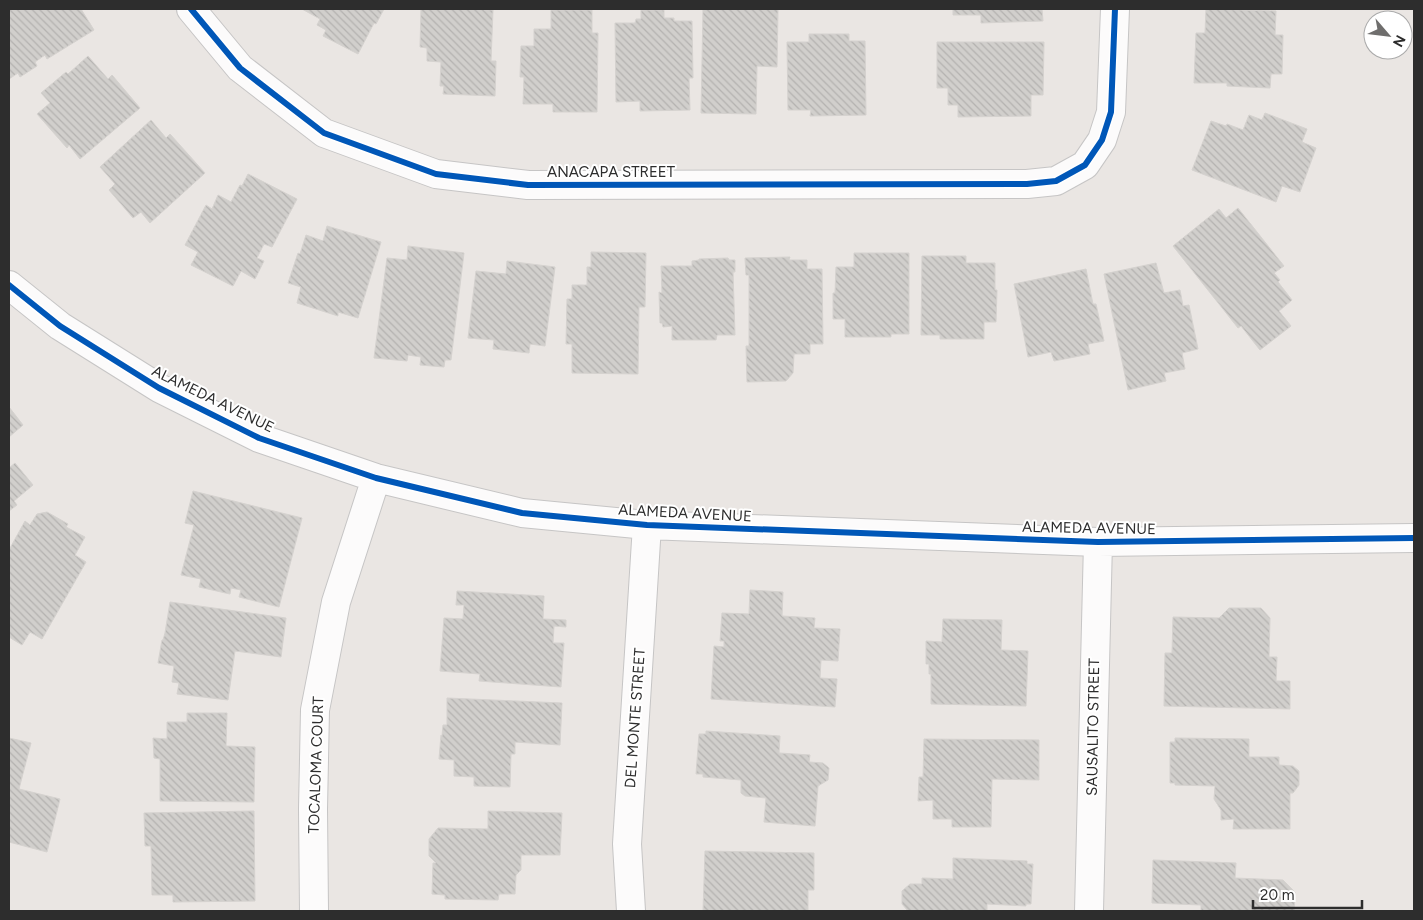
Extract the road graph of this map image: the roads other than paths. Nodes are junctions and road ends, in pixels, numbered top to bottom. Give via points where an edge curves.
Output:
1 (191, 9) edge
2 (1115, 9) edge
3 (9, 286) edge
4 (376, 478) junction
5 (647, 525) junction
6 (1414, 538) edge
7 (1098, 542) junction
8 (314, 911) edge
9 (631, 911) edge
10 (1089, 911) edge

1 - 2 street, ANACAPA STREET via 240,68 324,133 436,174 528,185 1026,184 1056,181 1084,165 1102,140 1111,112
3 - 4 street, ALAMEDA AVENUE via 60,326 160,388 259,438
4 - 5 street, ALAMEDA AVENUE via 522,512
4 - 8 street, TOCALOMA COURT via 336,602 315,710
5 - 7 street, ALAMEDA AVENUE
5 - 9 street, DEL MONTE STREET via 627,844
6 - 7 street, ALAMEDA AVENUE
7 - 10 street, SAUSALITO STREET

